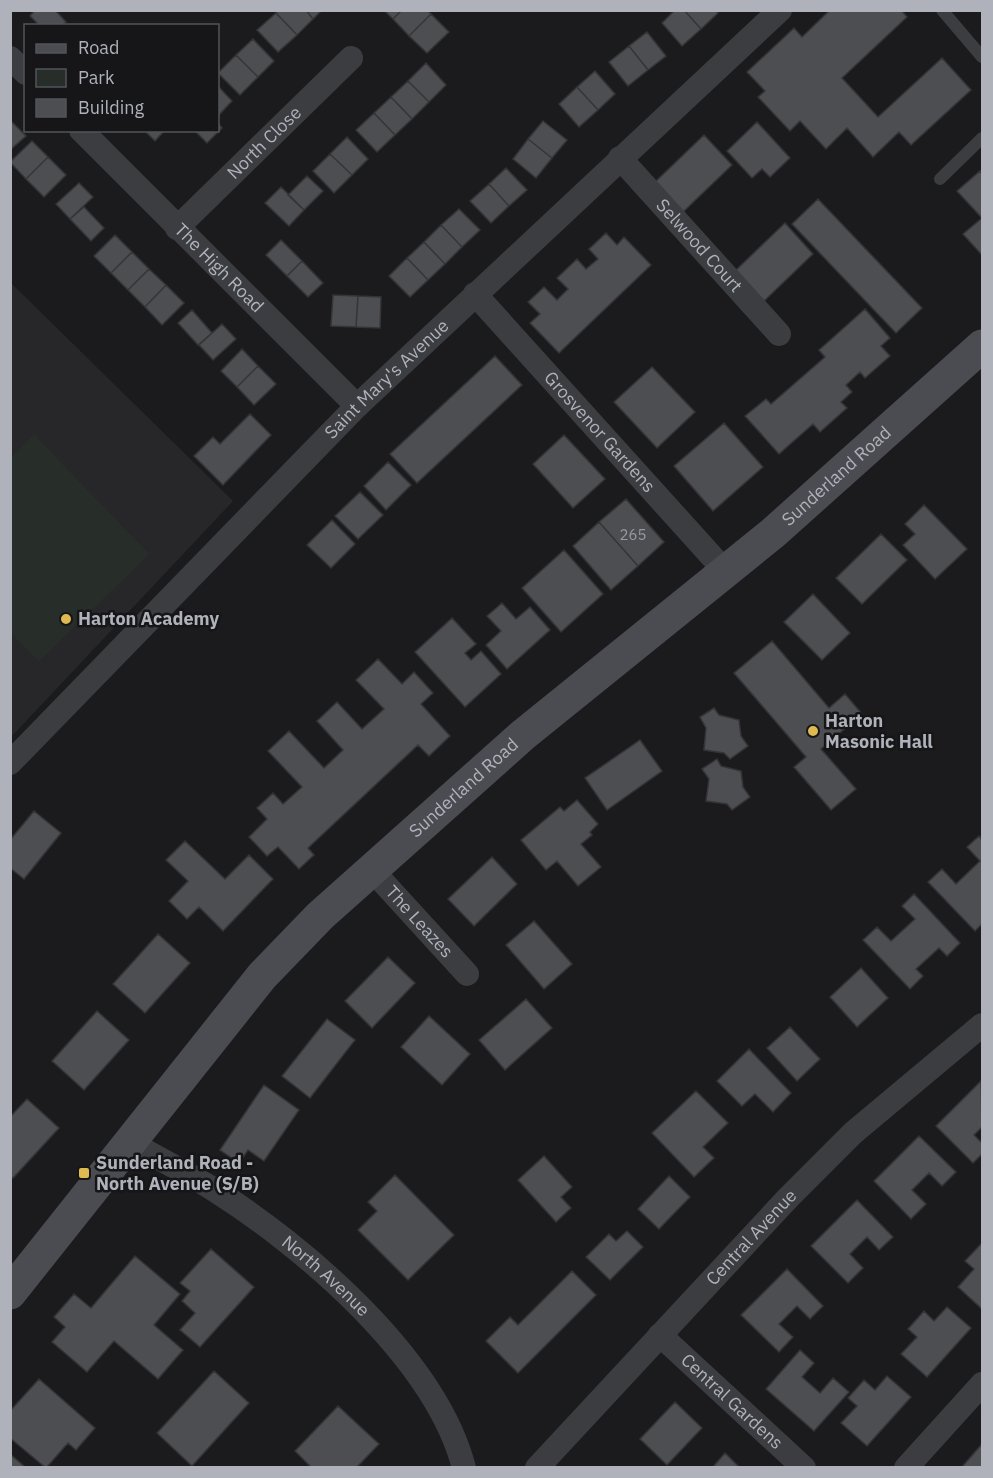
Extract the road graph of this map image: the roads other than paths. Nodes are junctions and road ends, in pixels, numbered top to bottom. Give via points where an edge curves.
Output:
1 (780, 10) edge
2 (942, 10) edge
3 (982, 57) edge
4 (10, 58) edge
5 (351, 58) dead end
6 (24, 71) edge
7 (83, 132) edge
8 (982, 138) edge
9 (620, 158) junction
10 (940, 180) dead end
11 (177, 228) junction
12 (474, 294) junction
13 (779, 334) dead end
14 (982, 346) edge
15 (357, 406) junction
16 (725, 571) junction
17 (10, 763) edge
18 (372, 870) junction
19 (467, 974) dead end
20 (982, 1025) edge
21 (130, 1142) junction
22 (10, 1293) edge
23 (660, 1335) junction
24 (982, 1384) edge
25 (464, 1467) edge
26 (537, 1467) edge
27 (804, 1467) edge
28 (906, 1467) edge

1 - 9 street, Saint Mary's Avenue
2 - 3 lane
4 - 6 street
5 - 11 street, North Close
7 - 11 street, The High Road
8 - 10 lane
9 - 12 street, Saint Mary's Avenue
9 - 13 street, Selwood Court
11 - 15 street, The High Road
12 - 15 street, Saint Mary's Avenue
12 - 16 street, Grosvenor Gardens
14 - 16 street, Sunderland Road
15 - 17 street, Saint Mary's Avenue
16 - 18 street, Sunderland Road via 523,735
18 - 19 street, The Leazes
18 - 21 street, Sunderland Road via 262,976
20 - 23 street, Central Avenue via 853,1133
21 - 22 street, Sunderland Road
21 - 25 street, North Avenue via 212,1189 263,1224 349,1298 408,1361 430,1393
23 - 26 street, Central Avenue
23 - 27 street, Central Gardens
24 - 28 street

